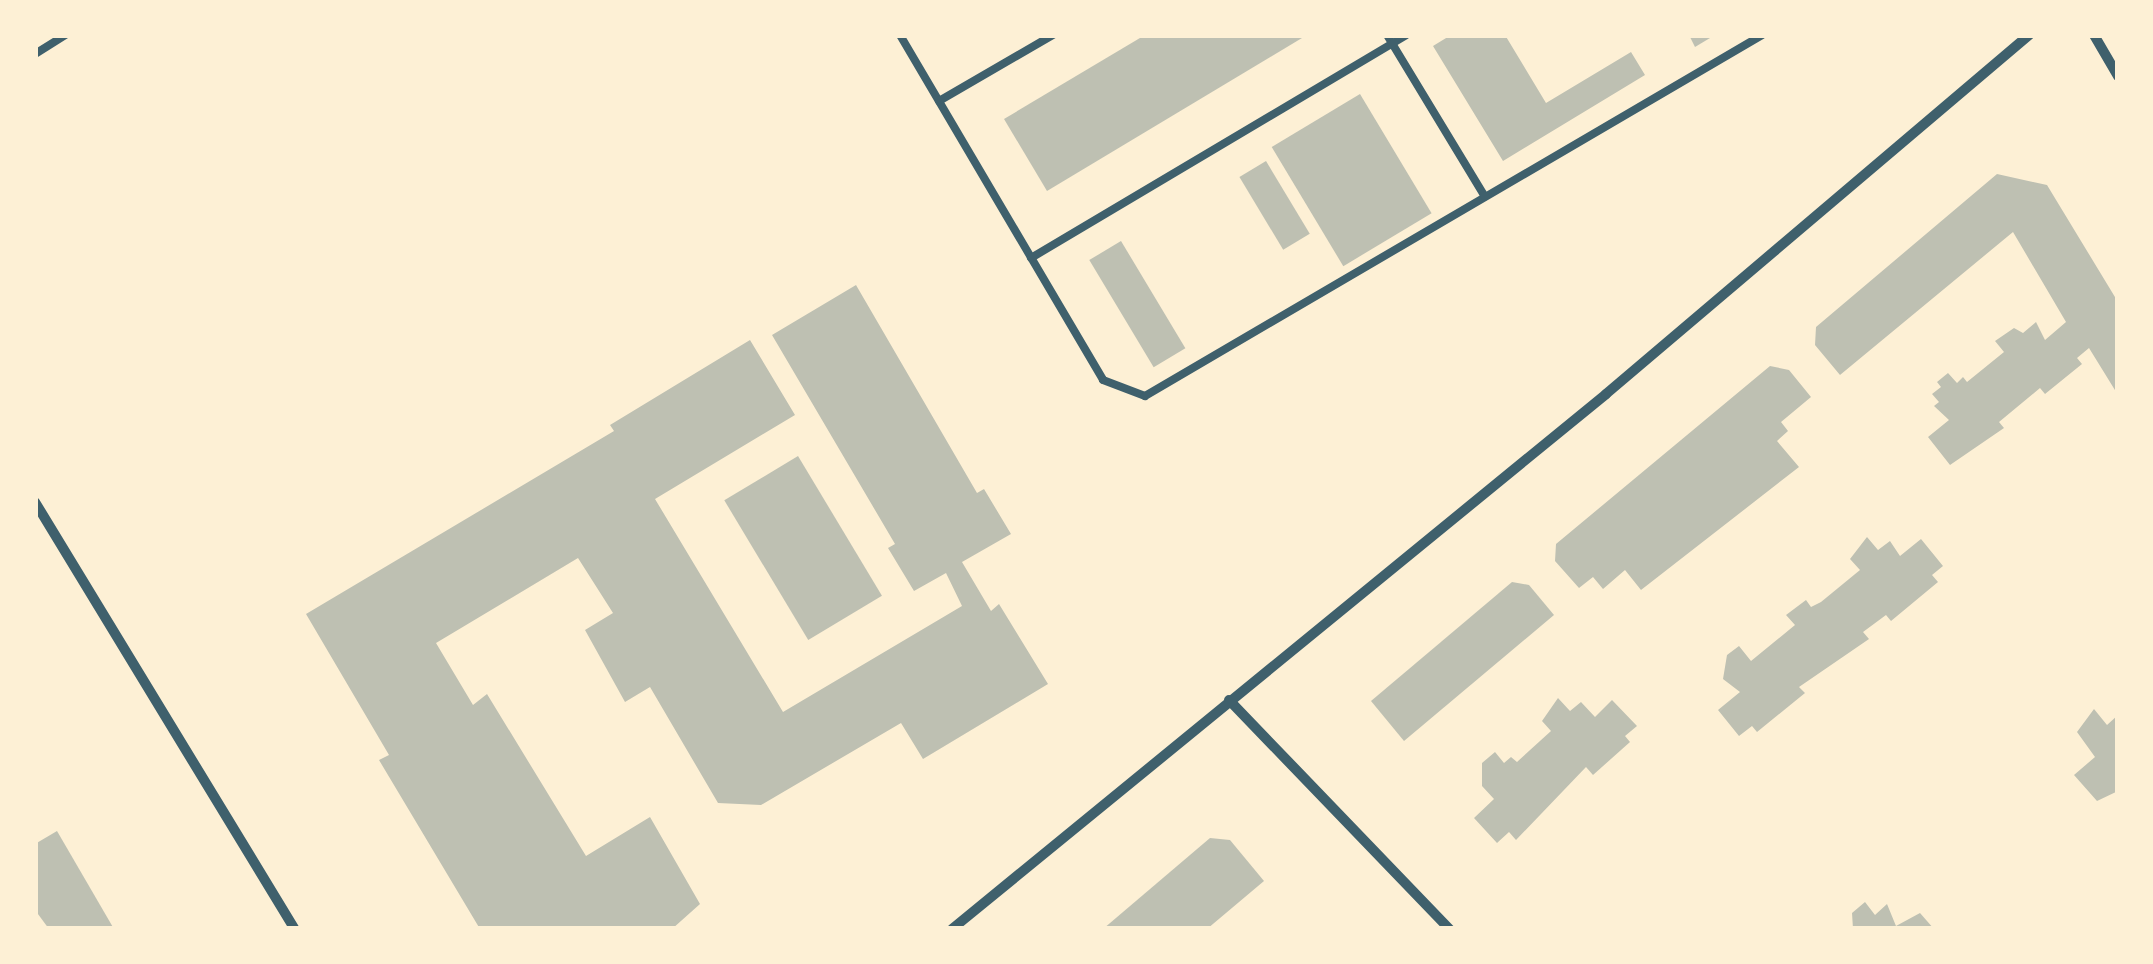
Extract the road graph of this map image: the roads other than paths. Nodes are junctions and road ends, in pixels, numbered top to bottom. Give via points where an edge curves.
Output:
1 (65, 35) edge
2 (900, 35) edge
3 (1053, 35) edge
4 (1406, 35) edge
5 (1762, 35) edge
6 (2029, 35) edge
7 (2094, 35) edge
8 (1390, 39) edge
9 (35, 54) edge
10 (2118, 76) edge
11 (939, 101) junction
12 (1485, 197) junction
13 (1031, 258) junction
14 (35, 502) edge
15 (1230, 700) junction
16 (296, 929) edge
17 (952, 929) edge
18 (1449, 929) edge

1 - 9 lane
2 - 11 lane
3 - 11 lane
4 - 8 lane
5 - 12 lane
6 - 15 street via 1606,394
7 - 10 street
8 - 12 lane
8 - 13 lane
11 - 13 lane
12 - 13 lane via 1146,396 1103,380
14 - 16 street
15 - 17 street
15 - 18 street

